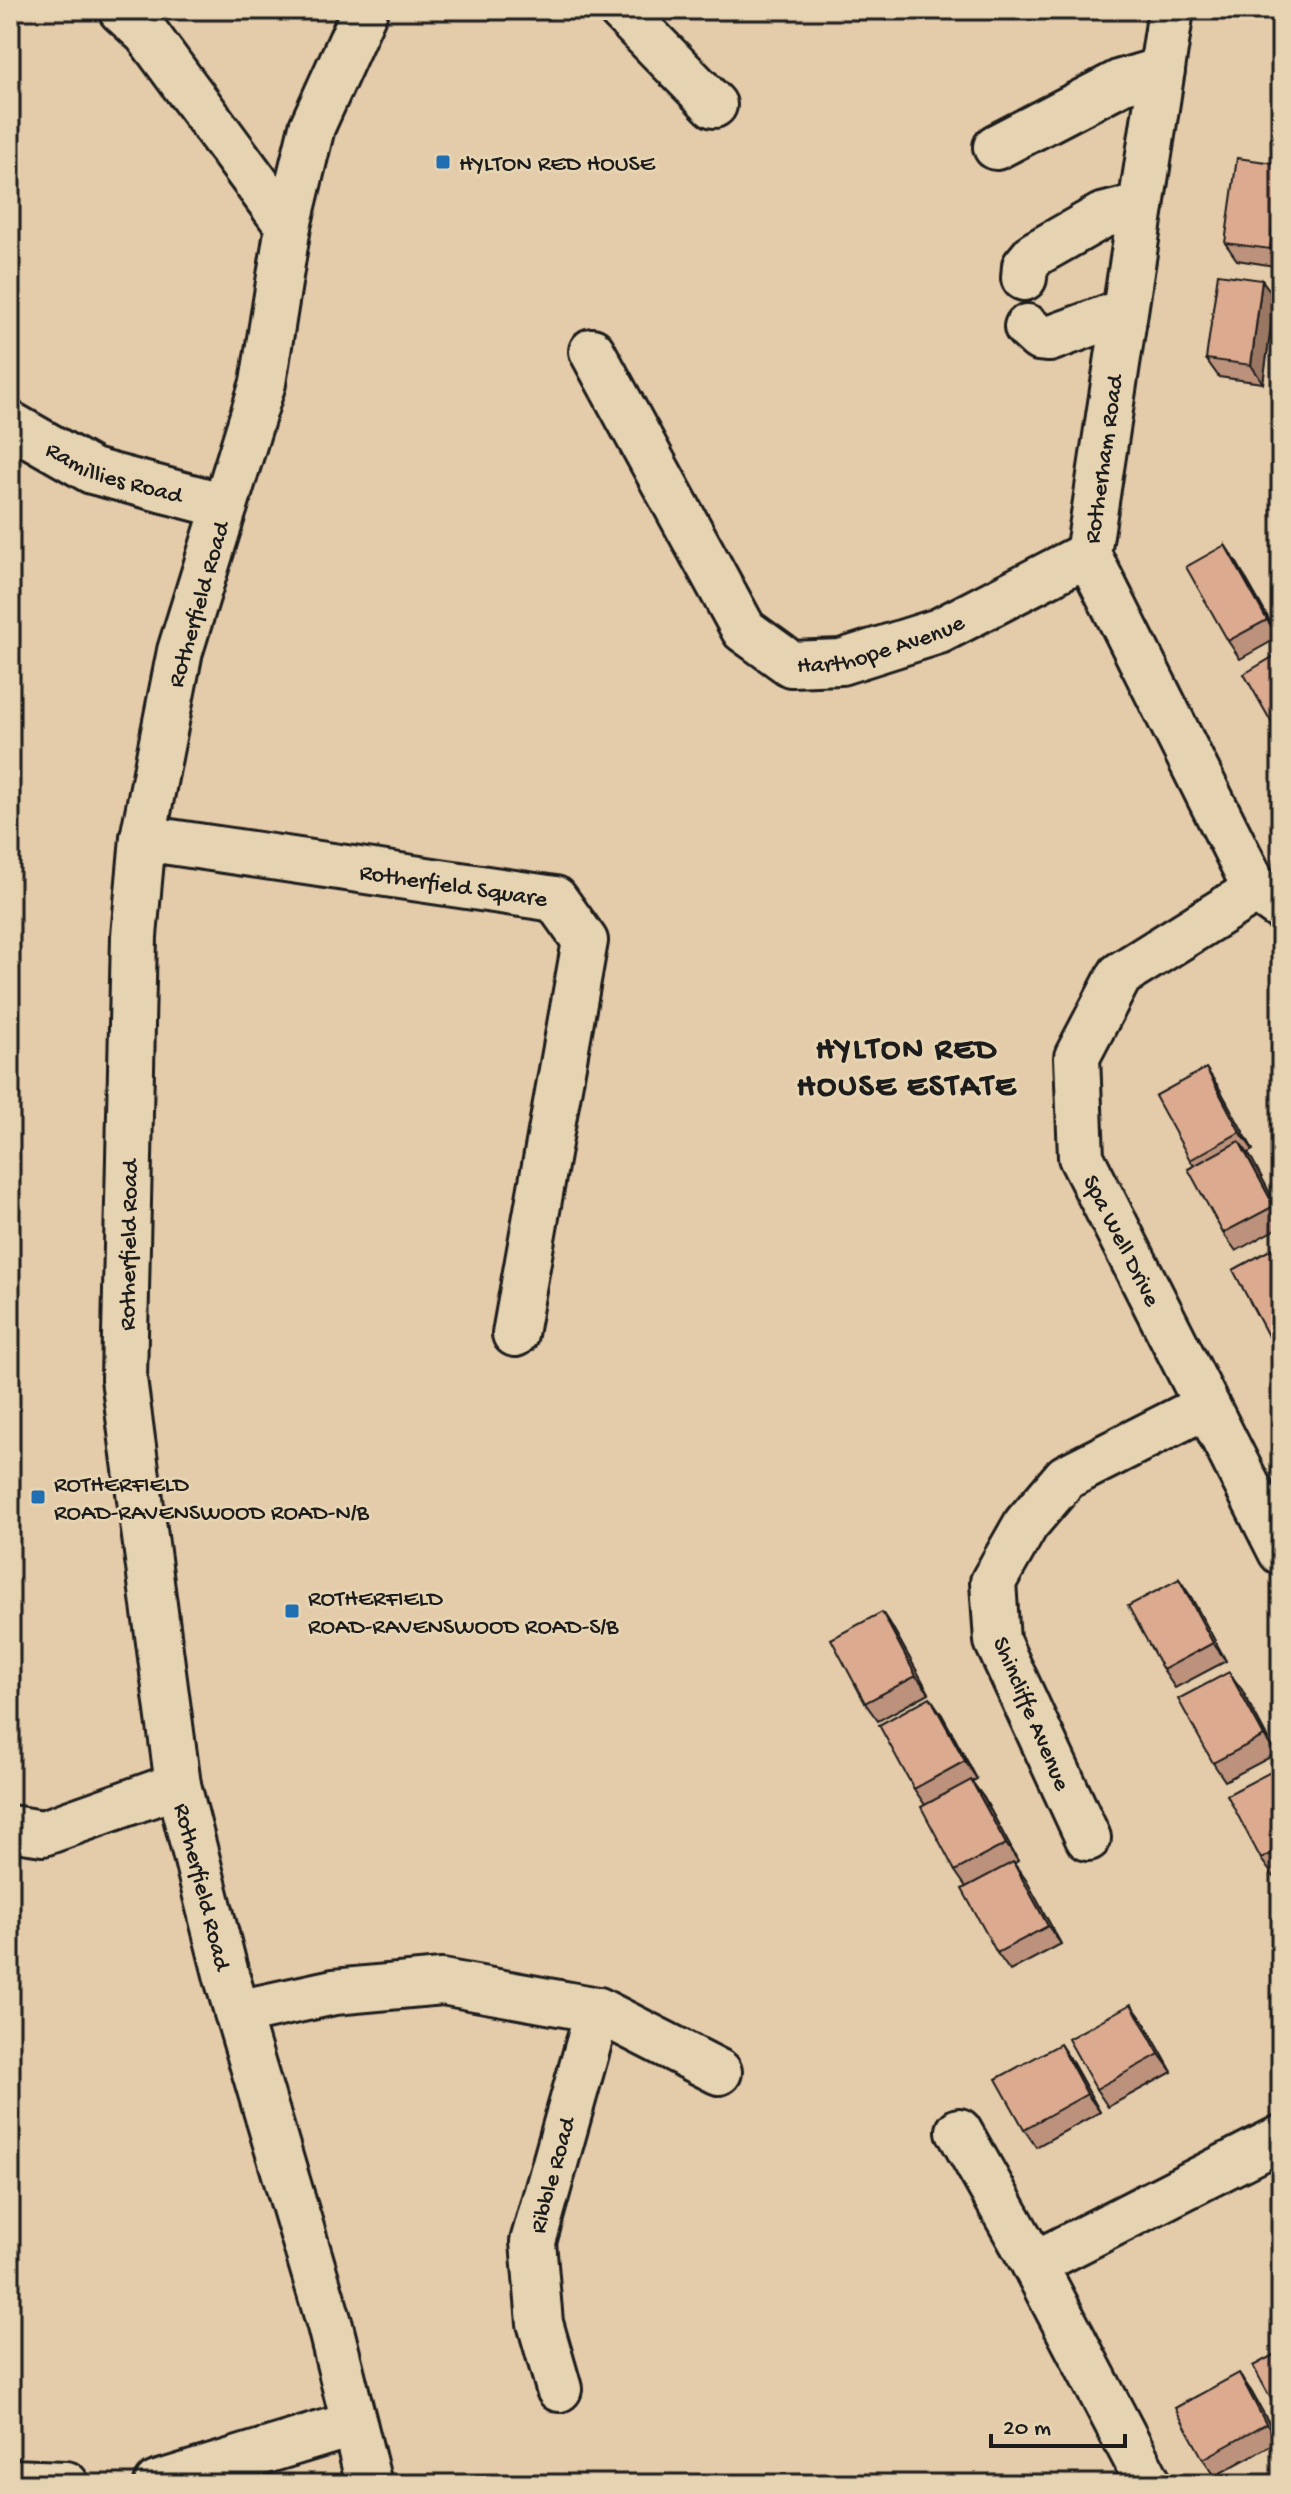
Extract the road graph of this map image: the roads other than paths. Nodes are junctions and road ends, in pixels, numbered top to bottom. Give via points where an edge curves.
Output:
1 (121, 10) edge
2 (365, 10) edge
3 (621, 10) edge
4 (1171, 10) edge
5 (1162, 70) junction
6 (714, 105) dead end
7 (996, 147) dead end
8 (1143, 193) junction
9 (288, 226) junction
10 (1032, 231) dead end
11 (1024, 278) dead end
12 (1123, 312) junction
13 (1027, 327) dead end
14 (592, 351) dead end
15 (10, 424) edge
16 (225, 506) junction
17 (1088, 554) junction
18 (143, 838) junction
19 (1268, 899) edge
20 (515, 1334) dead end
21 (1206, 1406) junction
22 (1281, 1552) edge
23 (178, 1785) junction
24 (10, 1828) edge
25 (1088, 1838) dead end
26 (598, 2010) junction
27 (237, 2013) junction
28 (719, 2072) dead end
29 (959, 2131) dead end
30 (1281, 2138) edge
31 (1034, 2264) junction
32 (559, 2389) dead end
33 (354, 2424) junction
34 (10, 2482) edge
35 (66, 2484) edge
36 (157, 2484) edge
37 (369, 2484) edge
38 (1149, 2484) edge

1 - 9 street via 146,33
2 - 9 street, Rotherfield Road via 312,127
3 - 6 street
4 - 5 street, Rotherham Road
5 - 7 street via 1121,82
5 - 8 street, Rotherham Road
8 - 10 street via 1106,194
8 - 11 street via 1035,254 1025,266
8 - 12 street, Rotherham Road
9 - 16 street, Rotherfield Road via 263,383
12 - 13 street via 1049,339
12 - 17 street, Rotherham Road
14 - 17 street, Harthope Avenue via 744,630 791,664 841,662 939,631
15 - 16 street, Ramillies Road via 92,471
16 - 18 street, Rotherfield Road via 180,651
17 - 19 street, Rotherham Road
18 - 20 street, Rotherfield Square via 555,899 585,941
18 - 23 street, Rotherfield Road via 134,936 124,1379
19 - 21 street, Spa Well Drive via 1120,975 1077,1057 1081,1157
21 - 22 street, Spa Well Drive
21 - 25 street, Shincliffe Avenue via 1066,1477 1026,1524 993,1582 997,1641
23 - 24 street via 43,1833
23 - 27 street, Rotherfield Road
26 - 27 street via 442,1982 334,1992
26 - 28 street
26 - 32 street, Ribble Road via 533,2242 540,2323
27 - 33 street, Rotherfield Road
29 - 31 street
30 - 31 street
31 - 38 street
33 - 36 street
33 - 37 street, Rotherfield Road
34 - 35 street

